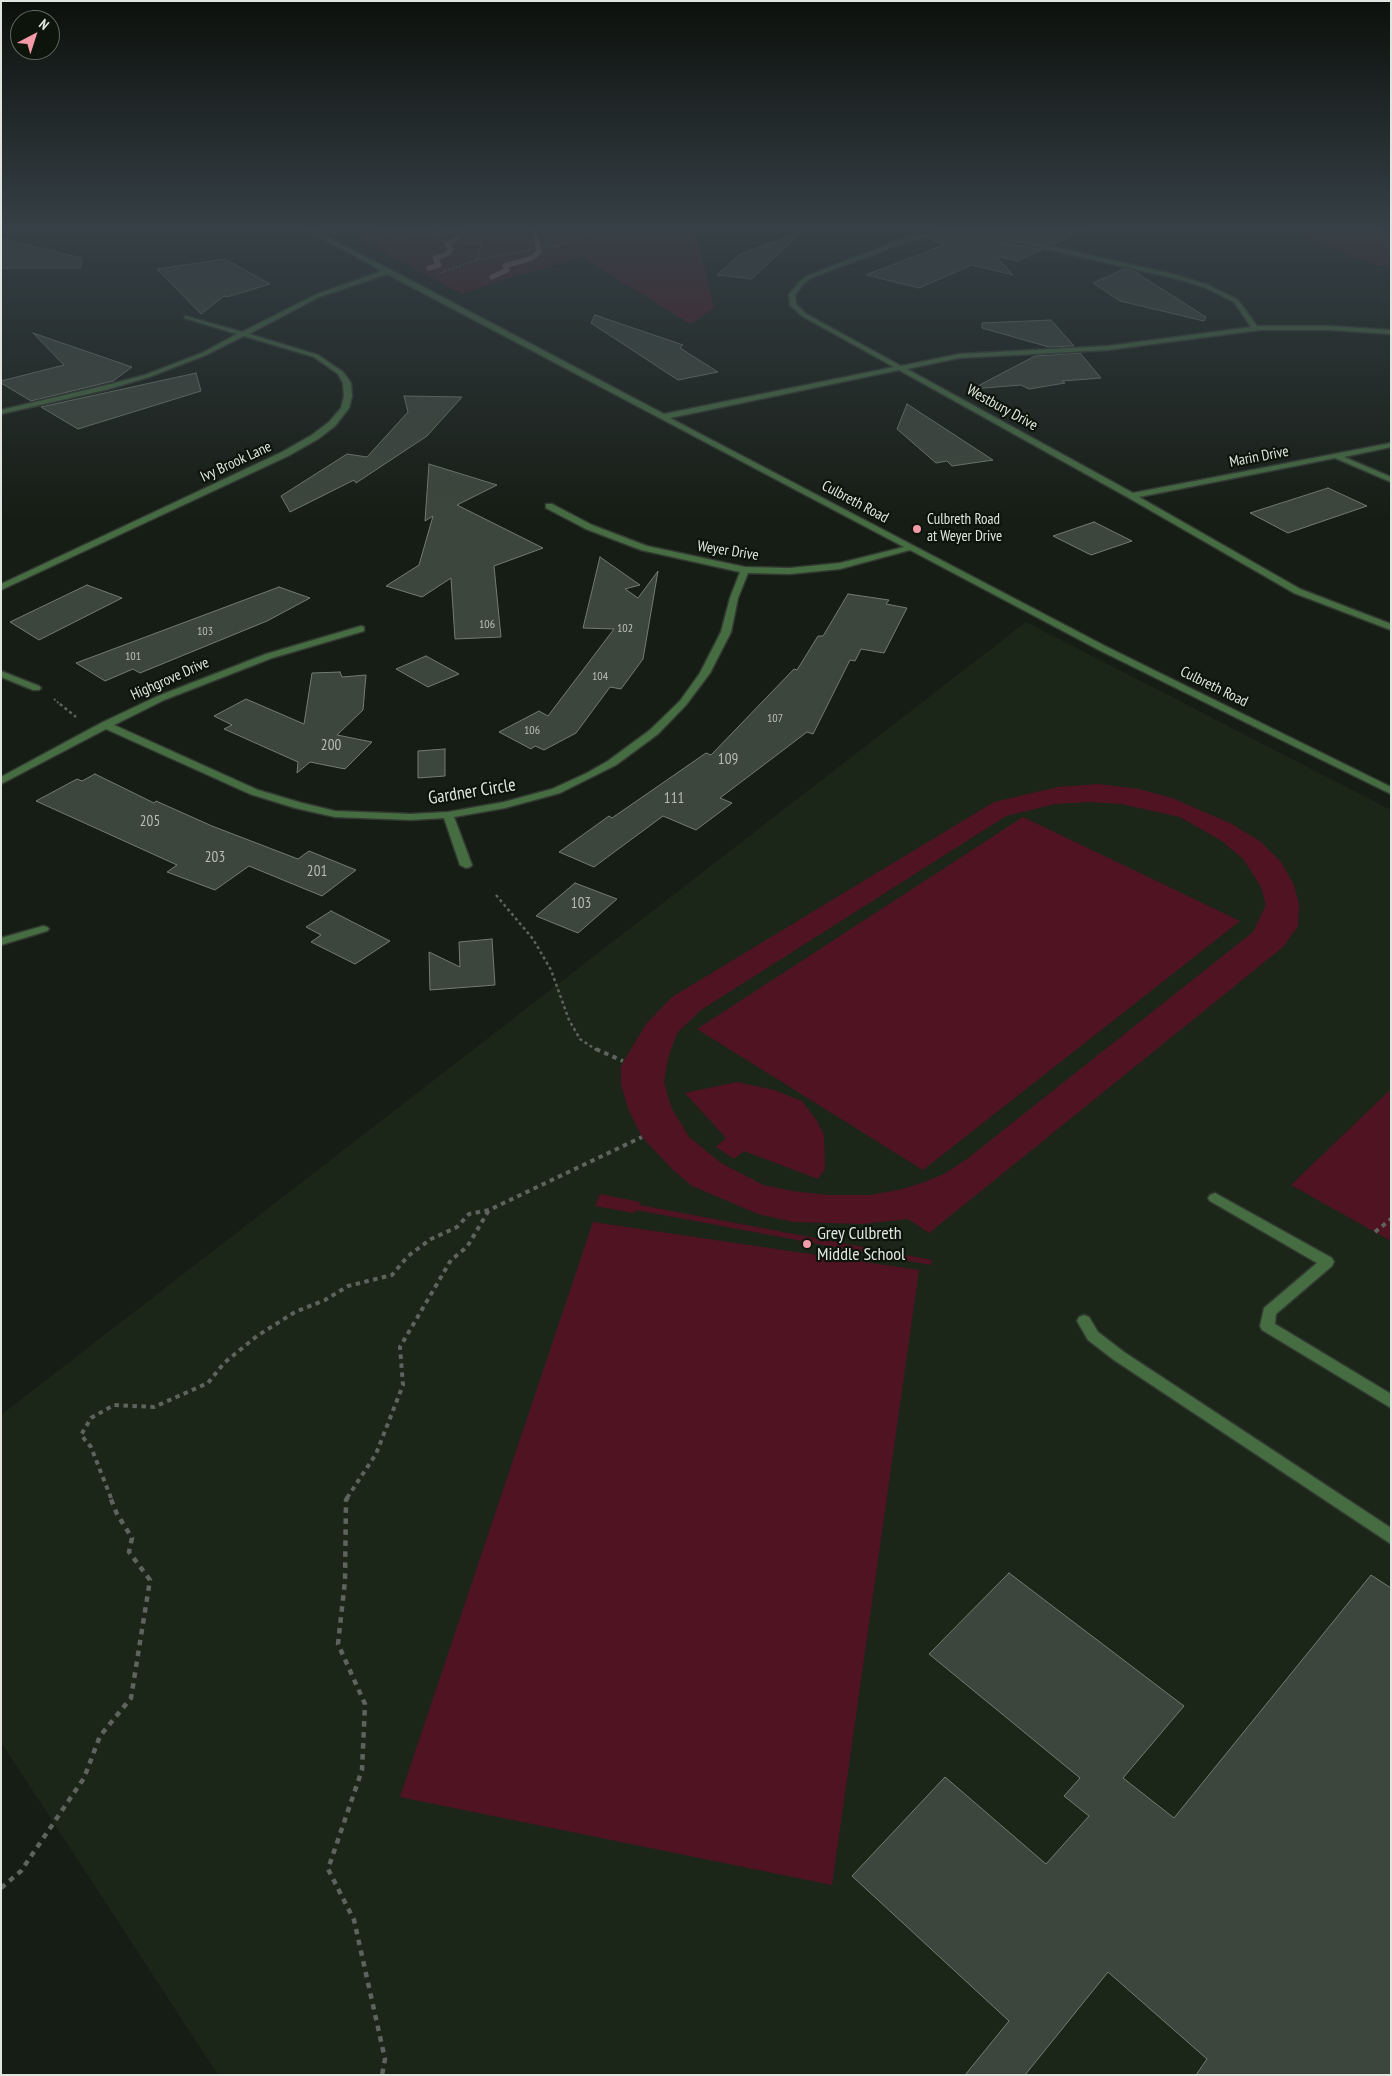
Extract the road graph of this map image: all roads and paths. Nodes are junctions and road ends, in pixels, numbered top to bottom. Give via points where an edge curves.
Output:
1 (221, 327) edge
2 (259, 327) edge
3 (494, 327) edge
4 (826, 327) edge
5 (1256, 329) joint
6 (1391, 332) edge
7 (246, 334) junction
8 (900, 368) junction
9 (1, 412) edge
10 (662, 417) junction
11 (1391, 445) edge
12 (1336, 456) junction
13 (1391, 480) edge
14 (1132, 496) junction
15 (549, 506) dead end
16 (910, 548) junction
17 (745, 570) junction
18 (1, 587) edge
19 (1391, 628) edge
20 (361, 629) dead end
21 (1, 674) edge
22 (36, 688) joint
23 (83, 722) dead end
24 (105, 725) junction
25 (1, 781) edge
26 (1391, 791) edge
27 (448, 815) junction
28 (466, 865) dead end
29 (496, 896) dead end
30 (43, 929) dead end
31 (1, 942) edge
32 (623, 1061) dead end
33 (642, 1137) dead end
34 (1216, 1198) dead end
35 (489, 1210) junction
36 (1391, 1220) edge
37 (1375, 1232) dead end
38 (1084, 1321) dead end
39 (1391, 1402) edge
40 (1391, 1537) edge
41 (1, 1888) edge
42 (382, 2075) edge

1 - 7 street, Ivy Brook Lane
2 - 7 street
3 - 10 street, Culbreth Road
4 - 8 street, Westbury Drive
5 - 6 street via 1329,328
5 - 8 street via 1108,348 973,355
7 - 9 street via 137,380
7 - 18 street, Ivy Brook Lane via 316,356 341,373 347,384 348,396 345,408 332,424 285,454
8 - 10 street
8 - 14 street, Westbury Drive
10 - 16 street, Culbreth Road
11 - 12 street, Marin Drive
12 - 13 street
12 - 14 street, Marin Drive
14 - 19 street, Westbury Drive via 1298,591
15 - 17 street, Weyer Drive via 589,527 644,548
16 - 17 street, Weyer Drive via 840,566 790,571
16 - 26 street, Culbreth Road via 1102,648
17 - 27 street, Gardner Circle via 726,632 705,673 683,703 654,732 612,763 556,791 505,805
20 - 24 street, Highgrove Drive via 221,673
21 - 22 street
22 - 23 path
24 - 25 street, Highgrove Drive
24 - 27 street, Gardner Circle via 254,792 299,806 336,814
27 - 28 street
29 - 32 path via 533,939 551,970 569,1020 580,1039
30 - 31 street
33 - 35 path
34 - 39 street via 1327,1262 1270,1312 1267,1326
35 - 41 path via 469,1214 457,1227 431,1238 408,1256 392,1275 348,1286 295,1312 257,1336 224,1363 208,1383 154,1407 114,1405 91,1418 81,1434 91,1447 117,1514 132,1538 129,1552 150,1580 131,1698 100,1736 84,1778 21,1871
35 - 42 path via 467,1247 451,1260 400,1347 403,1385 376,1454 346,1500 345,1580 338,1644 364,1704 362,1770 328,1869 354,1920 385,2059
36 - 37 path
38 - 40 street via 1093,1336 1119,1356

